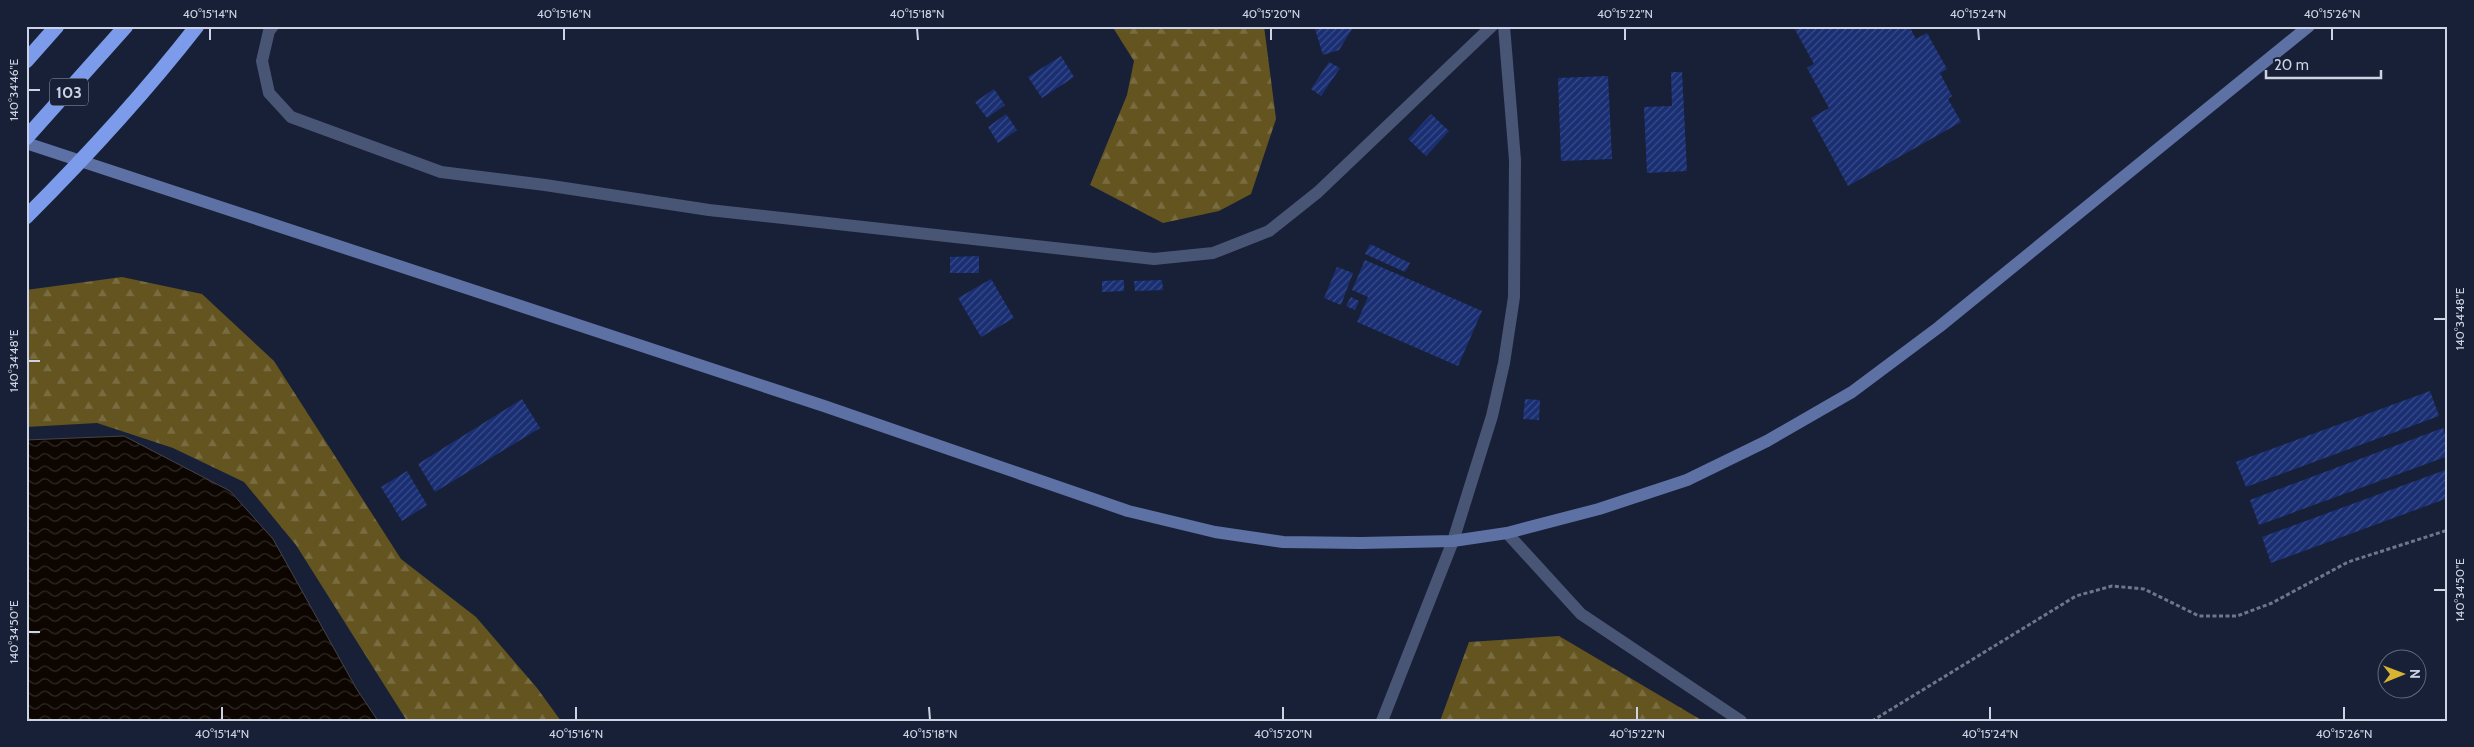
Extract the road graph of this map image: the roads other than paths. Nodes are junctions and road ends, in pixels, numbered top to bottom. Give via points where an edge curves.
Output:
1 (57, 26) edge
2 (126, 26) edge
3 (197, 26) edge
4 (273, 26) edge
5 (1492, 26) edge
6 (1504, 26) edge
7 (2309, 26) edge
8 (26, 61) edge
9 (26, 138) edge
10 (26, 143) edge
11 (83, 160) junction
12 (26, 217) edge
13 (1507, 533) junction
14 (1454, 541) junction
15 (1382, 721) edge
16 (1741, 721) edge

1 - 8 highway
2 - 9 highway, 103
3 - 11 highway via 162,71
4 - 5 street via 262,61 269,93 292,117 441,172 709,210 1154,259 1213,253 1269,231 1318,192
6 - 14 street via 1515,160 1514,297 1492,416
7 - 13 street via 1852,392 1767,441 1687,480 1599,509
10 - 11 street
11 - 12 highway
11 - 14 street via 824,406 1128,511 1215,532 1283,542
13 - 14 street
13 - 16 street via 1581,614
14 - 15 street

